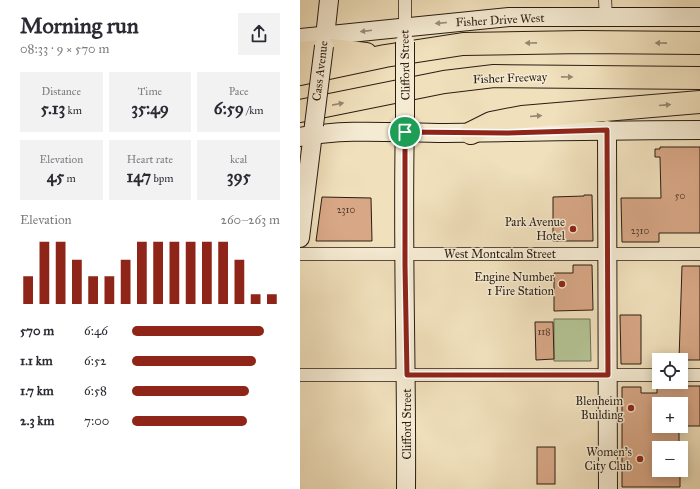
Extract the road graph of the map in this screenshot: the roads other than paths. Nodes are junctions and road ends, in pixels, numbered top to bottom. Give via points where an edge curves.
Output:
1 (329, 0) edge
2 (405, 0) edge
3 (605, 8) edge
4 (700, 17) edge
5 (405, 34) junction
6 (300, 38) edge
7 (324, 41) junction
8 (700, 43) edge
9 (300, 53) edge
10 (385, 56) junction
11 (300, 74) edge
12 (700, 78) edge
13 (700, 102) edge
14 (307, 127) edge
15 (405, 127) junction
16 (607, 130) junction
17 (700, 130) edge
18 (471, 133) junction
19 (300, 238) edge
20 (607, 253) junction
21 (300, 254) edge
22 (700, 254) edge
23 (405, 255) junction
24 (300, 375) edge
25 (407, 375) junction
26 (608, 375) junction
27 (652, 375) edge
28 (688, 375) edge
29 (700, 375) edge
30 (406, 489) edge
31 (608, 489) edge

1 - 7 street, Cass Avenue
2 - 5 street, Clifford Street
3 - 4 street, Fisher Drive West
3 -> 5 street, Fisher Drive West via 509,17
5 -> 7 street, Fisher Drive West
5 - 15 street, Clifford Street, bridge
6 - 7 street, Fisher Drive West
7 - 14 street, Cass Avenue, bridge
8 -> 10 highway via 463,44
9 - 10 highway via 332,50
10 - 11 highway
14 -> 12 highway, Fisher Freeway via 444,82 494,76
18 -> 13 highway via 490,123 522,118
14 - 15 street via 358,132
14 - 19 street, Cass Avenue
15 - 18 street
15 - 23 street, Clifford Street
16 - 17 street
16 - 18 street
16 - 20 street
20 - 22 street, West Montcalm Street
20 - 23 street, West Montcalm Street
20 - 26 street
21 - 23 street, West Montcalm Street
23 - 25 street, Clifford Street
24 - 25 street
25 - 26 street
25 - 30 street, Clifford Street
26 - 27 street
26 - 31 street
28 - 29 street

